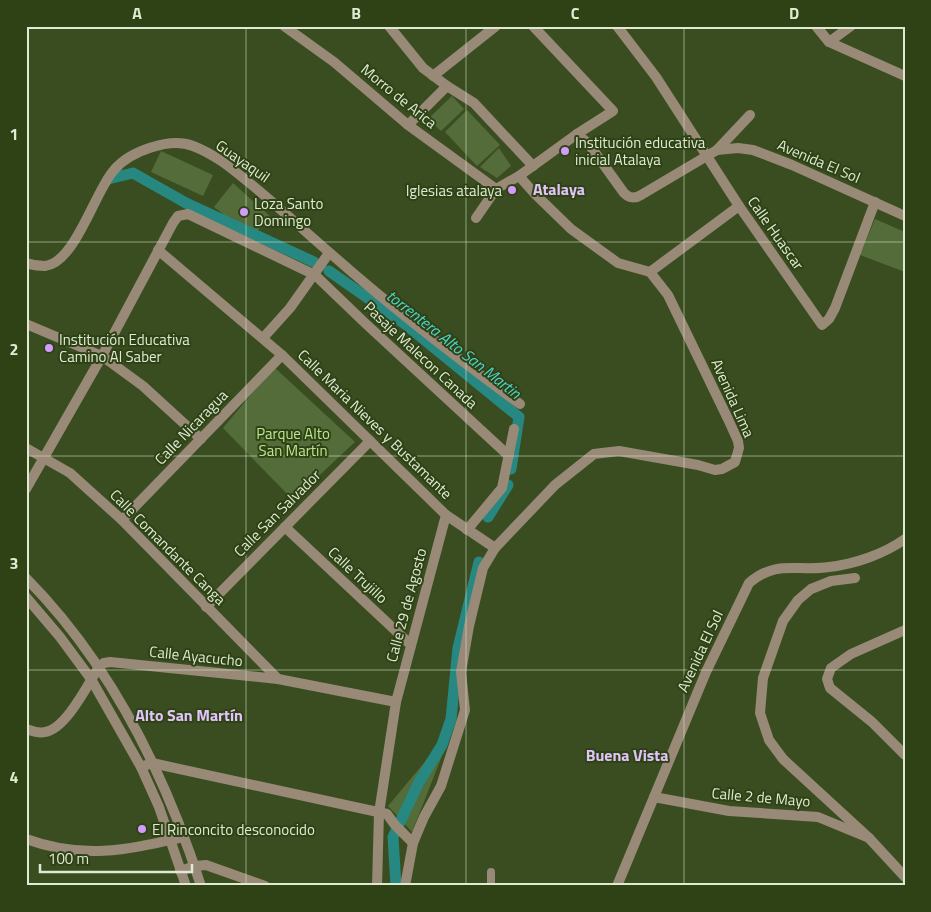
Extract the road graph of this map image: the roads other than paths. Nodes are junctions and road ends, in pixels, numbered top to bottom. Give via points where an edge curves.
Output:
1 (284, 26) edge
2 (389, 26) edge
3 (496, 26) edge
4 (533, 26) edge
5 (617, 26) edge
6 (816, 26) edge
7 (851, 26) edge
8 (829, 42) junction
9 (433, 76) junction
10 (905, 76) edge
11 (447, 86) junction
12 (750, 115) dead end
13 (408, 125) junction
14 (577, 134) junction
15 (718, 150) junction
16 (707, 156) junction
17 (533, 166) junction
18 (518, 176) junction
19 (496, 189) junction
20 (876, 202) junction
21 (739, 206) junction
22 (905, 216) edge
23 (476, 218) dead end
24 (158, 250) junction
25 (329, 253) junction
26 (26, 263) edge
27 (650, 272) junction
28 (315, 275) junction
29 (26, 324) edge
30 (263, 338) junction
31 (282, 355) junction
32 (102, 356) junction
33 (520, 404) dead end
34 (514, 429) dead end
35 (201, 439) junction
36 (370, 441) junction
37 (26, 448) edge
38 (509, 456) junction
39 (45, 458) junction
40 (26, 489) edge
41 (446, 515) junction
42 (122, 520) junction
43 (285, 527) junction
44 (466, 530) junction
45 (905, 539) edge
46 (495, 548) junction
47 (26, 578) edge
48 (855, 578) dead end
49 (26, 597) edge
50 (206, 607) junction
51 (905, 630) edge
52 (411, 645) junction
53 (99, 667) junction
54 (91, 679) junction
55 (278, 679) junction
56 (396, 702) junction
57 (26, 729) edge
58 (905, 755) edge
59 (152, 763) junction
60 (141, 767) junction
61 (654, 797) junction
62 (379, 813) junction
63 (184, 837) junction
64 (869, 838) junction
65 (26, 839) edge
66 (170, 840) junction
67 (413, 843) junction
68 (195, 866) junction
69 (180, 871) junction
70 (491, 872) dead end
71 (905, 877) edge
72 (186, 886) edge
73 (201, 886) edge
74 (265, 886) edge
75 (377, 886) edge
76 (405, 886) edge
77 (491, 886) edge
78 (617, 886) edge

1 - 13 street, Morro de Arica via 334,62
2 - 9 street
3 - 9 street
4 - 14 street via 613,111
5 - 16 street, Calle Huascar via 656,77
6 - 8 street
7 - 8 street
8 - 10 street
9 - 11 street
11 - 13 street
11 - 17 street via 474,103
12 - 15 street
13 - 19 street, Morro de Arica
14 - 16 street via 588,143 630,198 641,195
14 - 17 street
15 - 16 street
15 - 20 street, Avenida El Sol via 753,150
16 - 21 street, Calle Huascar
17 - 18 street
18 - 19 street
18 - 27 street via 571,229 618,263
19 - 23 street
20 - 21 street, Calle Huascar via 835,308 822,325
20 - 22 street, Avenida El Sol
21 - 27 street
24 - 28 street, Pasaje Malecon Canada via 178,216 188,214
24 - 30 street, Calle Maria Nieves y Bustamante
24 - 32 street
25 - 26 street, Guayaquil via 281,208 221,160 192,145 167,143 131,155 114,170 71,248 60,258 47,266
25 - 28 street
25 - 33 street, Guayaquil via 453,356
27 - 46 street, Avenida Lima via 668,295 738,441 735,462 722,470 715,470 619,451 594,454 555,484
28 - 30 street
28 - 38 street, Pasaje Malecon Canada
29 - 32 street
30 - 31 street, Calle Maria Nieves y Bustamante
31 - 35 street, Calle Nicaragua
31 - 36 street, Calle Maria Nieves y Bustamante
32 - 35 street via 143,386
32 - 39 street
34 - 38 street
35 - 42 street, Calle Nicaragua
36 - 41 street, Calle Maria Nieves y Bustamante
36 - 43 street, Calle San Salvador
37 - 39 street, Calle Comandante Canga
38 - 44 street via 502,488
39 - 40 street
39 - 42 street, Calle Comandante Canga via 70,473
41 - 44 street, Calle Maria Nieves y Bustamante
41 - 52 street, Calle 29 de Agosto
42 - 50 street, Calle Comandante Canga
43 - 50 street, Calle San Salvador
43 - 52 street, Calle Trujillo
44 - 46 street, Calle Maria Nieves y Bustamante
45 - 61 street, Avenida El Sol via 856,562 828,568 780,568 760,574 749,583 706,672
46 - 67 street via 483,568 469,626 461,672 465,710 441,786
47 - 53 street via 72,628
48 - 64 street via 831,581 811,589 798,600 783,621 763,678 760,713 768,740 783,759
49 - 54 street
50 - 55 street, Calle Comandante Canga
51 - 58 street via 851,654 831,668 827,680 830,688 872,722
52 - 56 street, Calle 29 de Agosto
53 - 54 street
53 - 55 street, Calle Ayacucho via 110,662
53 - 59 street
54 - 57 street via 58,725 47,732
54 - 60 street
55 - 56 street, Calle Ayacucho
56 - 62 street, Calle 29 de Agosto
59 - 60 street
59 - 62 street
59 - 63 street
60 - 66 street
61 - 64 street, Calle 2 de Mayo via 729,811 818,817
61 - 78 street, Avenida El Sol
62 - 67 street via 387,814
62 - 75 street, Calle 29 de Agosto
63 - 66 street
63 - 68 street
64 - 71 street, Calle 2 de Mayo
65 - 66 street via 77,852 109,851
66 - 69 street
67 - 76 street
68 - 69 street
68 - 73 street
68 - 74 street via 206,866
69 - 72 street
70 - 77 street

